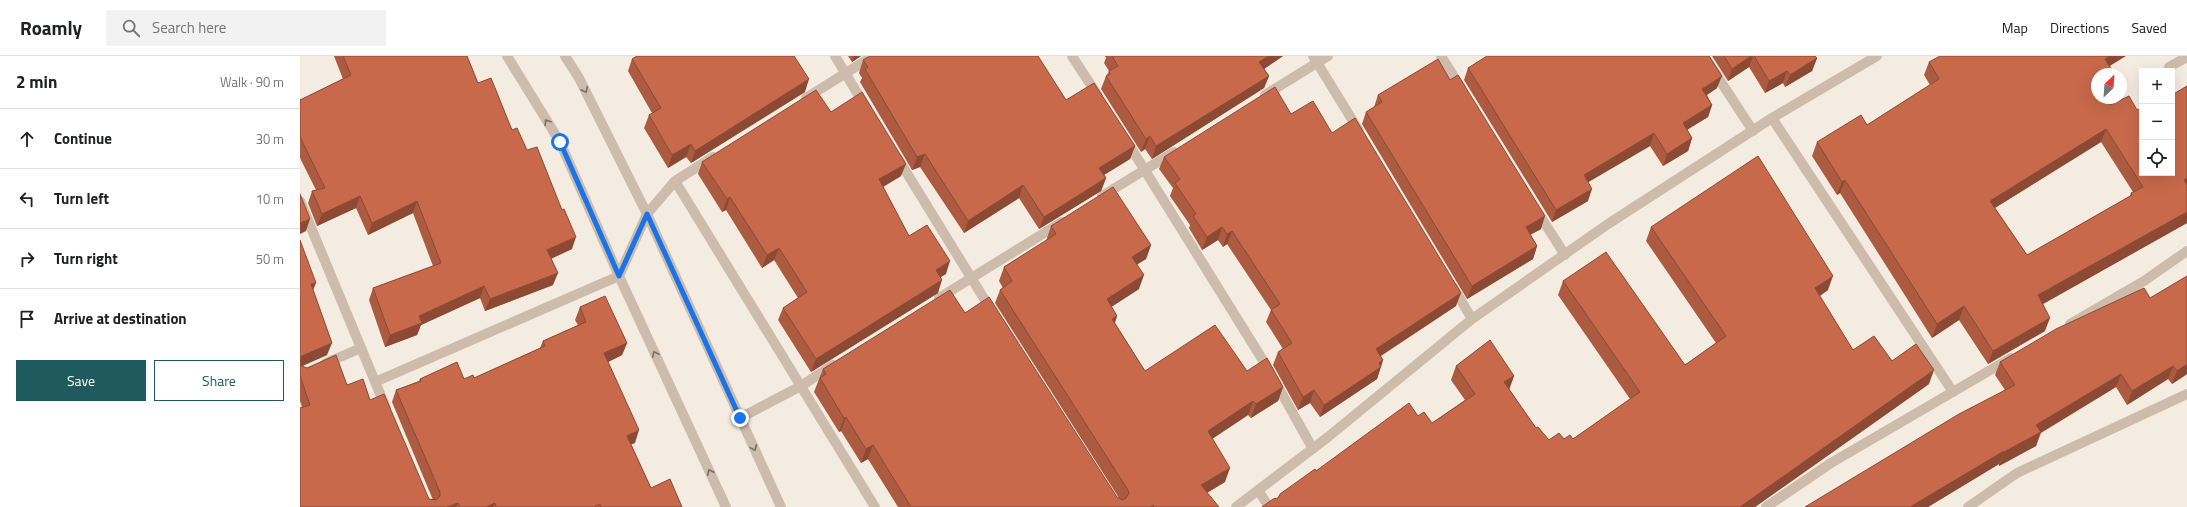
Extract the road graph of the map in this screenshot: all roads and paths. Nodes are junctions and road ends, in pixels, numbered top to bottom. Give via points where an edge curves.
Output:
1 (507, 56) edge
2 (565, 56) edge
3 (835, 56) edge
4 (874, 56) edge
5 (1072, 56) edge
6 (1328, 56) edge
7 (1441, 56) edge
8 (1704, 56) edge
9 (1876, 56) edge
10 (2187, 57) edge
11 (1315, 59) edge
12 (2169, 67) dead end
13 (846, 73) junction
14 (1466, 96) edge
15 (1258, 100) edge
16 (800, 102) edge
17 (1102, 103) edge
18 (870, 113) edge
19 (1772, 118) junction
20 (1119, 130) edge
21 (1754, 131) junction
22 (1366, 143) edge
23 (1185, 145) edge
24 (890, 146) edge
25 (721, 152) edge
26 (1145, 170) junction
27 (675, 180) junction
28 (300, 201) edge
29 (1532, 202) edge
30 (1092, 203) edge
31 (647, 214) junction
32 (1071, 216) edge
33 (2187, 251) edge
34 (1565, 255) junction
35 (619, 276) junction
36 (971, 278) junction
37 (1447, 278) edge
38 (932, 303) edge
39 (996, 318) edge
40 (1472, 319) junction
41 (2062, 328) edge
42 (361, 348) junction
43 (2021, 352) edge
44 (840, 361) edge
45 (314, 368) edge
46 (375, 382) junction
47 (801, 386) junction
48 (1953, 392) junction
49 (2187, 394) edge
50 (740, 418) junction
51 (391, 419) edge
52 (1313, 449) junction
53 (1258, 490) junction
54 (726, 507) edge
55 (781, 507) edge
56 (875, 507) edge
57 (1236, 507) edge
58 (1269, 507) edge
59 (1766, 507) edge
60 (1968, 507) edge

35 -> 1 street via 560,142
2 -> 31 street via 579,78
3 - 13 street
4 - 13 street
5 - 17 street
6 - 11 street
7 - 14 street
8 - 21 street
9 - 19 street
10 - 12 street
11 - 15 street
11 - 22 street
13 - 16 street
13 - 18 street
19 - 21 street
19 - 48 street
20 - 26 street
21 - 34 street via 1608,224
23 - 26 street
24 - 36 street
25 - 27 street
26 - 30 street
26 - 52 street via 1268,369
27 - 31 street
27 - 47 street
28 - 42 street
29 - 34 street
31 - 35 street
31 - 50 street
32 - 36 street
33 - 41 street via 2144,281
34 - 40 street
35 - 46 street
54 -> 35 street
36 - 38 street
36 - 39 street
37 - 40 street
40 - 52 street
42 - 45 street
42 - 46 street
43 - 48 street
44 - 47 street
46 - 51 street
47 - 50 street
47 - 56 street
48 - 59 street via 1831,462
49 - 60 street via 2017,473
50 -> 55 street
52 - 53 street
53 - 57 street
53 - 58 street

